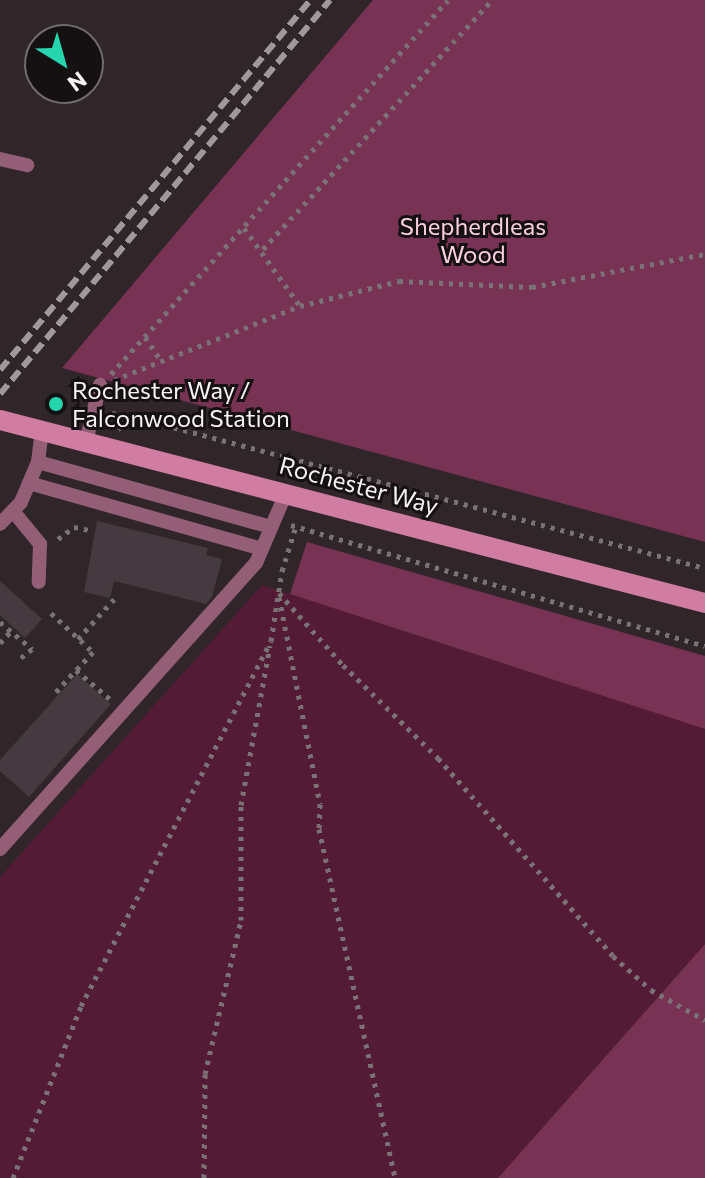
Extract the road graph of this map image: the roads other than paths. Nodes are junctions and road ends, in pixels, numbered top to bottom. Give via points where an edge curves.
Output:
1 (0, 159) edge
2 (27, 165) dead end
3 (100, 385) road end
4 (0, 420) edge
5 (33, 428) junction
6 (86, 442) junction
7 (38, 462) junction
8 (29, 483) junction
9 (286, 493) junction
10 (13, 511) junction
11 (273, 523) junction
12 (0, 524) edge
13 (262, 549) junction
14 (39, 582) dead end
15 (705, 603) edge
16 (0, 849) edge

1 - 2 lane
3 - 6 lane
4 - 5 street, Rochester Way
5 - 6 street, Rochester Way
5 - 7 lane
6 - 9 street, Rochester Way
7 - 8 lane
7 - 11 lane
8 - 10 lane
8 - 13 lane
9 - 11 lane
9 - 15 street, Rochester Way
10 - 12 lane
10 - 14 lane via 40,544
11 - 13 lane
13 - 16 lane via 212,617

